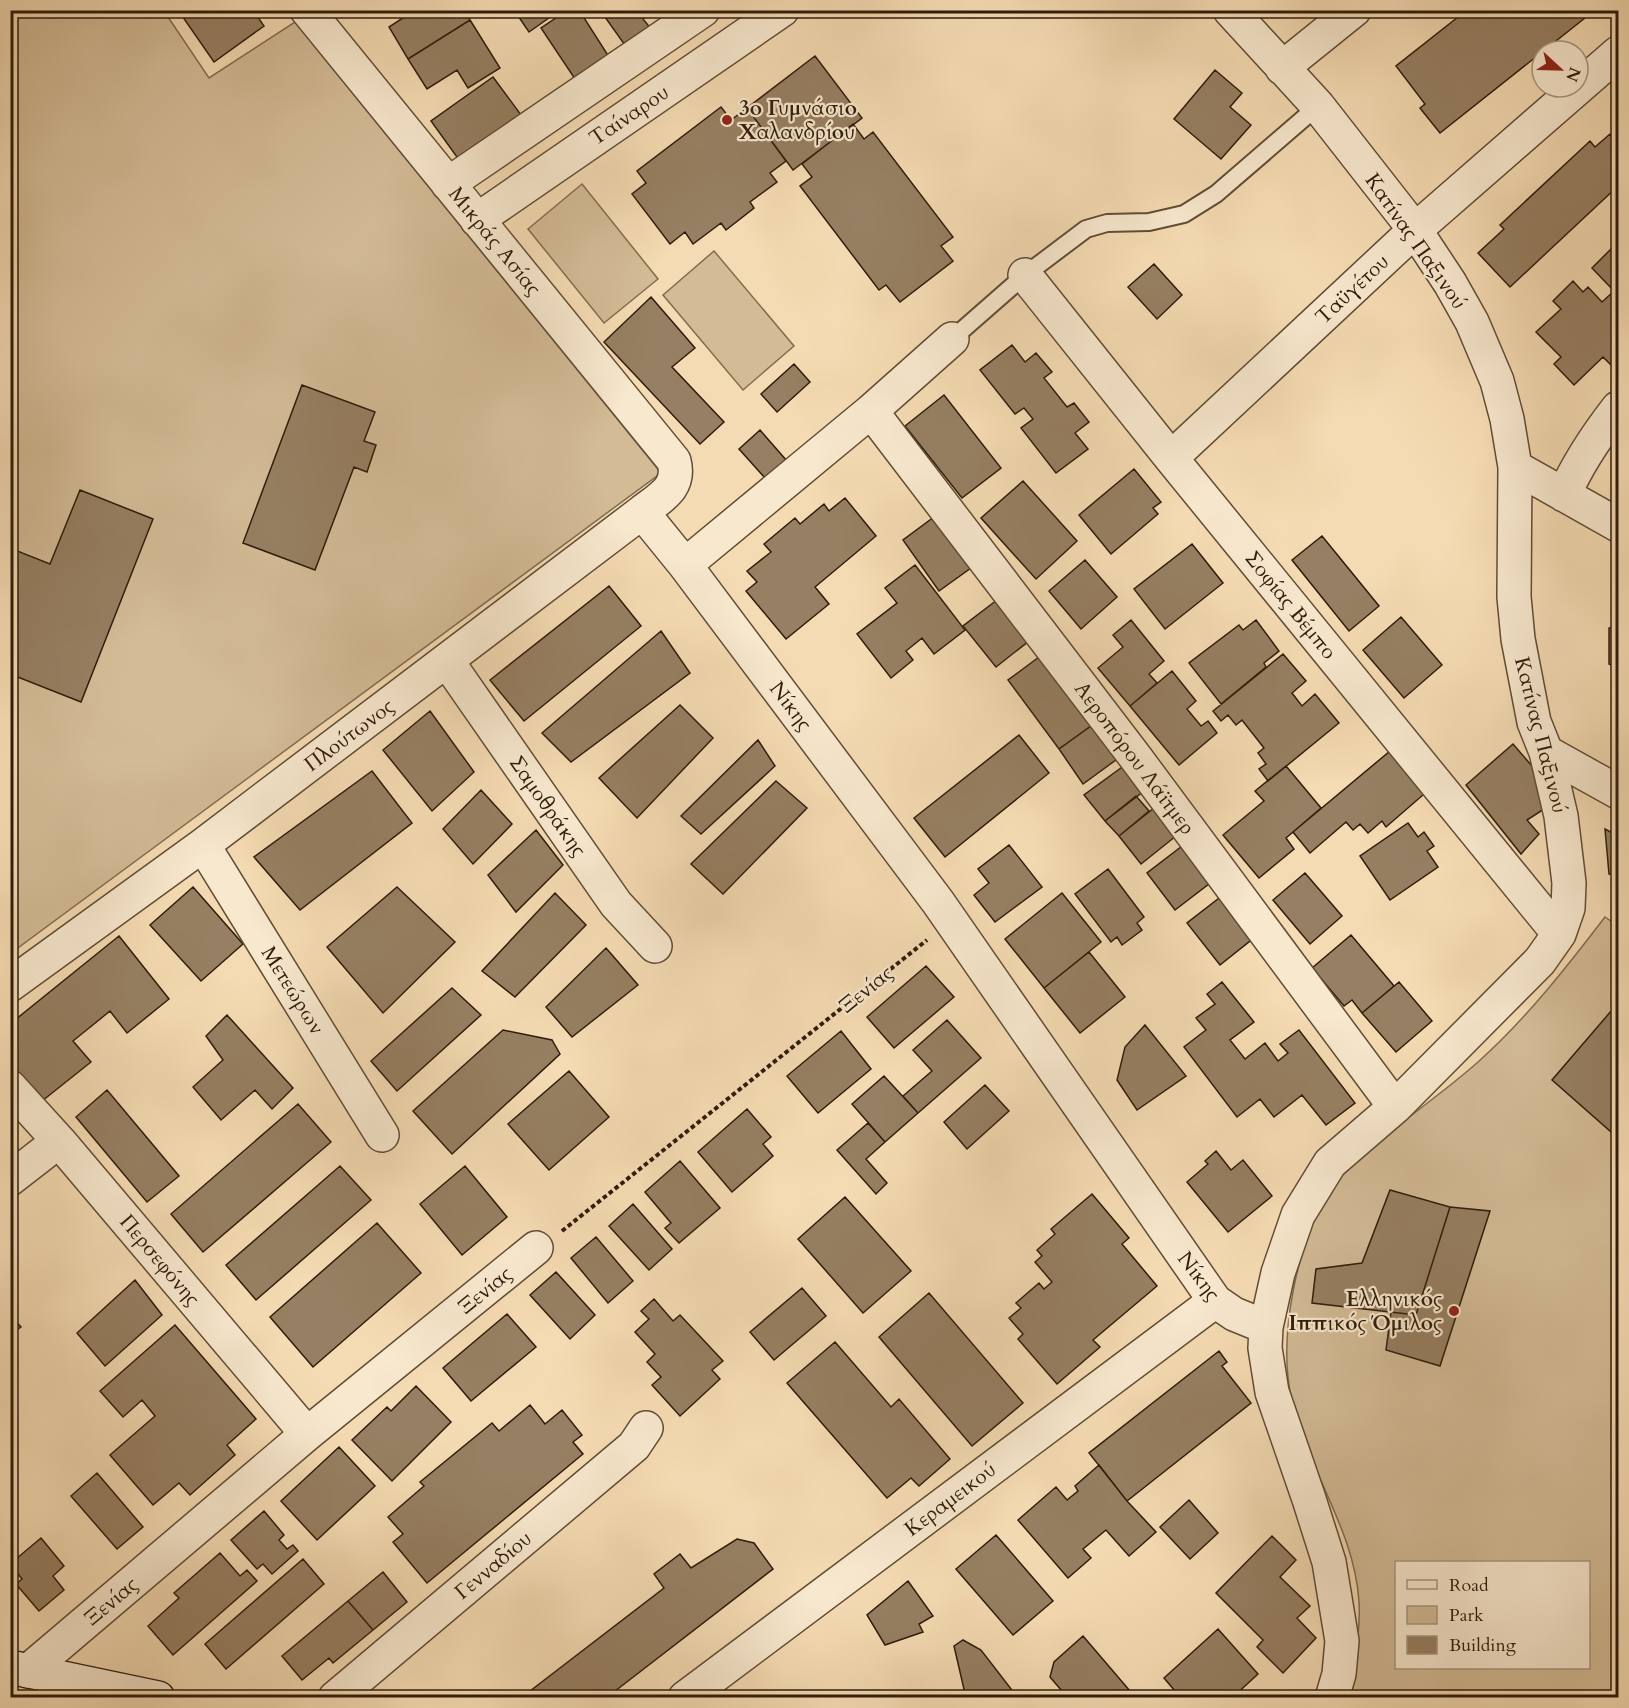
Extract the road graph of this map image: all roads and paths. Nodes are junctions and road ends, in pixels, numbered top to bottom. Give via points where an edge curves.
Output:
1 (704, 10) edge
2 (782, 10) edge
3 (1230, 10) edge
4 (1354, 10) edge
5 (313, 12) edge
6 (1618, 53) edge
7 (1282, 68) junction
8 (1318, 106) junction
9 (448, 184) junction
10 (477, 220) junction
11 (1414, 230) junction
12 (1025, 275) junction
13 (952, 339) joint
14 (1618, 408) edge
15 (871, 411) junction
16 (1171, 458) junction
17 (1515, 467) junction
18 (677, 474) joint
19 (1564, 495) junction
20 (642, 512) junction
21 (1618, 525) edge
22 (685, 565) junction
23 (447, 661) junction
24 (1546, 752) junction
25 (1618, 792) edge
26 (203, 845) junction
27 (951, 921) junction
28 (1559, 933) junction
29 (655, 946) dead end
30 (10, 985) edge
31 (10, 1087) edge
32 (1395, 1107) junction
33 (382, 1135) dead end
34 (59, 1141) junction
35 (10, 1179) edge
36 (536, 1248) joint
37 (1215, 1301) junction
38 (1266, 1327) junction
39 (646, 1428) dead end
40 (307, 1434) junction
41 (19, 1669) edge
42 (158, 1698) edge
43 (335, 1698) edge
44 (685, 1698) edge
45 (1332, 1698) edge

1 - 9 street
2 - 10 street, Ταίναρου
3 - 7 street, Κατίνας Παξινού
4 - 7 street
5 - 9 street, Μικράς Ασίας
6 - 11 street, Ταϋγέτου
7 - 8 street, Κατίνας Παξινού
8 - 11 street, Κατίνας Παξινού
8 - 12 lane via 1216,194 1184,214 1086,229
9 - 10 street, Μικράς Ασίας
10 - 18 street, Μικράς Ασίας via 674,461
11 - 16 street, Ταϋγέτου
11 - 17 street, Κατίνας Παξινού via 1450,283 1497,381
12 - 13 lane
12 - 16 street, Σοφίας Βέμπο
13 - 15 street
14 - 19 street via 1589,448
15 - 22 street
15 - 32 street, Αεροπόρου Λάϊτμερ
16 - 28 street, Σοφίας Βέμπο
17 - 19 street
17 - 24 street, Κατίνας Παξινού via 1514,597 1518,639 1534,722
18 - 20 street, Πλούτωνος via 673,486
19 - 21 street
20 - 22 street, Νίκης
20 - 23 street, Πλούτωνος
22 - 27 street, Νίκης
23 - 26 street, Πλούτωνος
23 - 29 street, Σαμοθράκης via 616,904
24 - 25 street
24 - 28 street, Κατίνας Παξινού via 1561,816 1569,883 1568,908
26 - 30 street, Πλούτωνος
26 - 33 street, Μετεώρων
27 - 36 path, Ξενίας
27 - 37 street, Νίκης
28 - 32 street, Κατίνας Παξινού via 1540,961
31 - 34 street, Περσεφόνης
32 - 38 street, Κατίνας Παξινού via 1330,1163 1298,1215 1278,1273
34 - 35 street
34 - 40 street, Περσεφόνης
36 - 40 street, Ξενίας
37 - 38 street, Νίκης
37 - 44 street, Κεραμεικού
38 - 45 street via 1272,1392 1329,1562 1342,1641
39 - 43 street, Γενναδίου via 634,1446
40 - 41 street, Ξενίας
41 - 42 street

